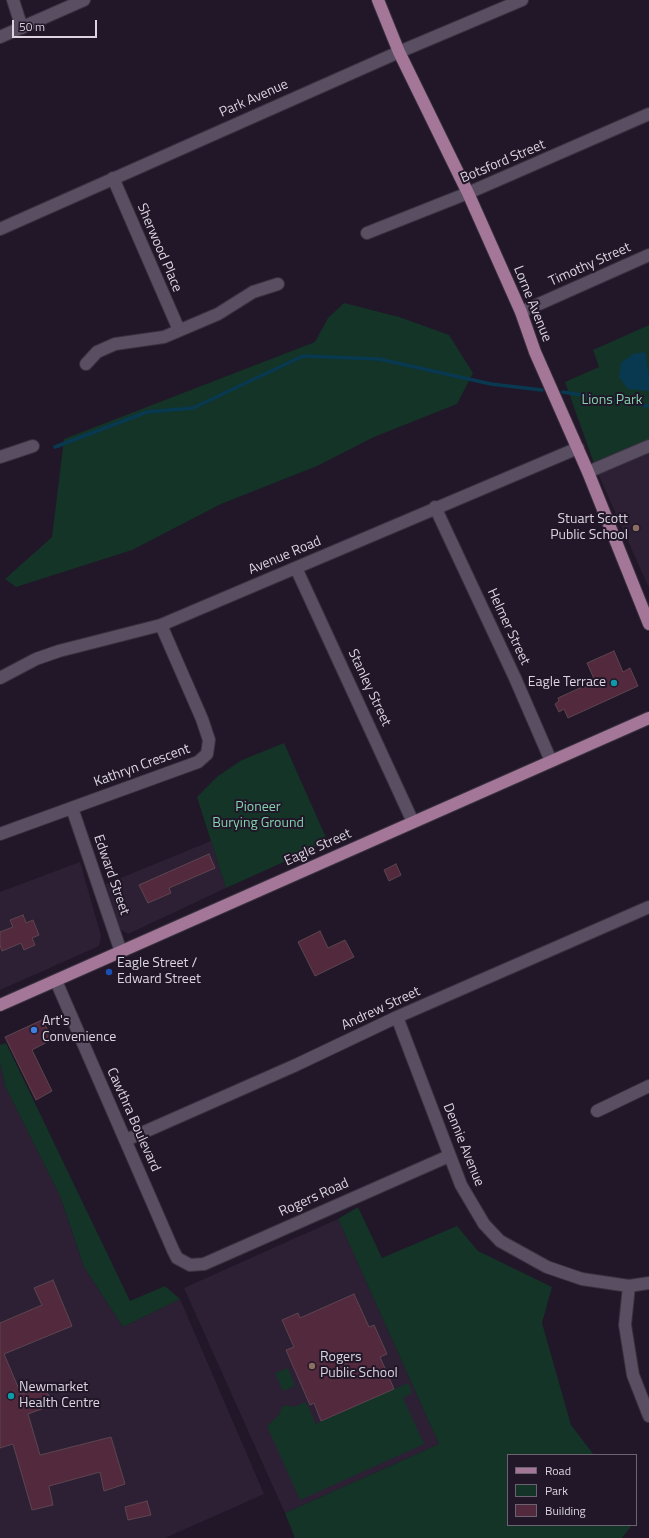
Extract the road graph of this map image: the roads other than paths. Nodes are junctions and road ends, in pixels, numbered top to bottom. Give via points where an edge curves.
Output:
1 (13, 0) edge
2 (84, 0) edge
3 (378, 0) edge
4 (522, 0) edge
5 (22, 28) junction
6 (0, 38) edge
7 (399, 52) junction
8 (649, 114) edge
9 (113, 178) junction
10 (468, 194) junction
11 (0, 229) edge
12 (367, 233) dead end
13 (649, 255) edge
14 (278, 284) dead end
15 (521, 312) junction
16 (178, 330) junction
17 (86, 364) dead end
18 (33, 446) dead end
19 (649, 446) edge
20 (578, 448) junction
21 (0, 457) edge
22 (588, 472) junction
23 (435, 508) junction
24 (296, 568) junction
25 (649, 624) edge
26 (161, 625) junction
27 (0, 678) edge
28 (649, 718) edge
29 (551, 761) junction
30 (72, 808) junction
31 (413, 822) junction
32 (0, 834) edge
33 (649, 907) edge
34 (121, 952) junction
35 (56, 981) junction
36 (0, 1005) edge
37 (397, 1017) junction
38 (649, 1086) edge
39 (597, 1111) dead end
40 (126, 1140) junction
41 (450, 1156) junction
42 (190, 1265) joint
43 (649, 1283) edge
44 (629, 1286) junction
45 (649, 1416) edge

1 - 5 street
2 - 5 street
3 - 7 main road, Lorne Avenue
4 - 7 street, Park Avenue
5 - 6 street
7 - 9 street, Park Avenue
7 - 10 main road, Lorne Avenue
8 - 10 street, Botsford Street
9 - 11 street, Park Avenue
9 - 16 street, Sherwood Place
10 - 12 street, Botsford Street
10 - 15 main road, Lorne Avenue
13 - 15 street, Timothy Street
14 - 16 street via 253,292 218,314
15 - 20 main road, Lorne Avenue via 535,352
16 - 17 street via 164,337 115,344 97,352
18 - 21 street
19 - 22 street
20 - 22 main road, Lorne Avenue
20 - 23 street, Avenue Road
22 - 25 main road, Lorne Avenue
23 - 24 street, Avenue Road
23 - 29 street, Helmer Street
24 - 26 street, Avenue Road
24 - 31 street, Stanley Street
26 - 27 street, Avenue Road via 48,655
26 - 30 street, Kathryn Crescent via 202,719 209,740 207,754 198,762
28 - 29 main road, Eagle Street
29 - 31 main road, Eagle Street
30 - 32 street, Kathryn Crescent
30 - 34 street, Edward Street
31 - 34 main road, Eagle Street
33 - 37 street, Andrew Street
34 - 35 main road, Eagle Street
35 - 36 main road, Eagle Street
35 - 40 street, Cawthra Boulevard
37 - 40 street, Andrew Street via 296,1066
37 - 41 street, Dennie Avenue
38 - 39 street
40 - 42 street, Cawthra Boulevard via 177,1258
41 - 42 street, Rogers Road via 204,1264
41 - 44 street, Dennie Avenue via 461,1186 484,1224 500,1241 547,1267 582,1279
43 - 44 street, Dennie Avenue
44 - 45 street via 625,1325 633,1375

